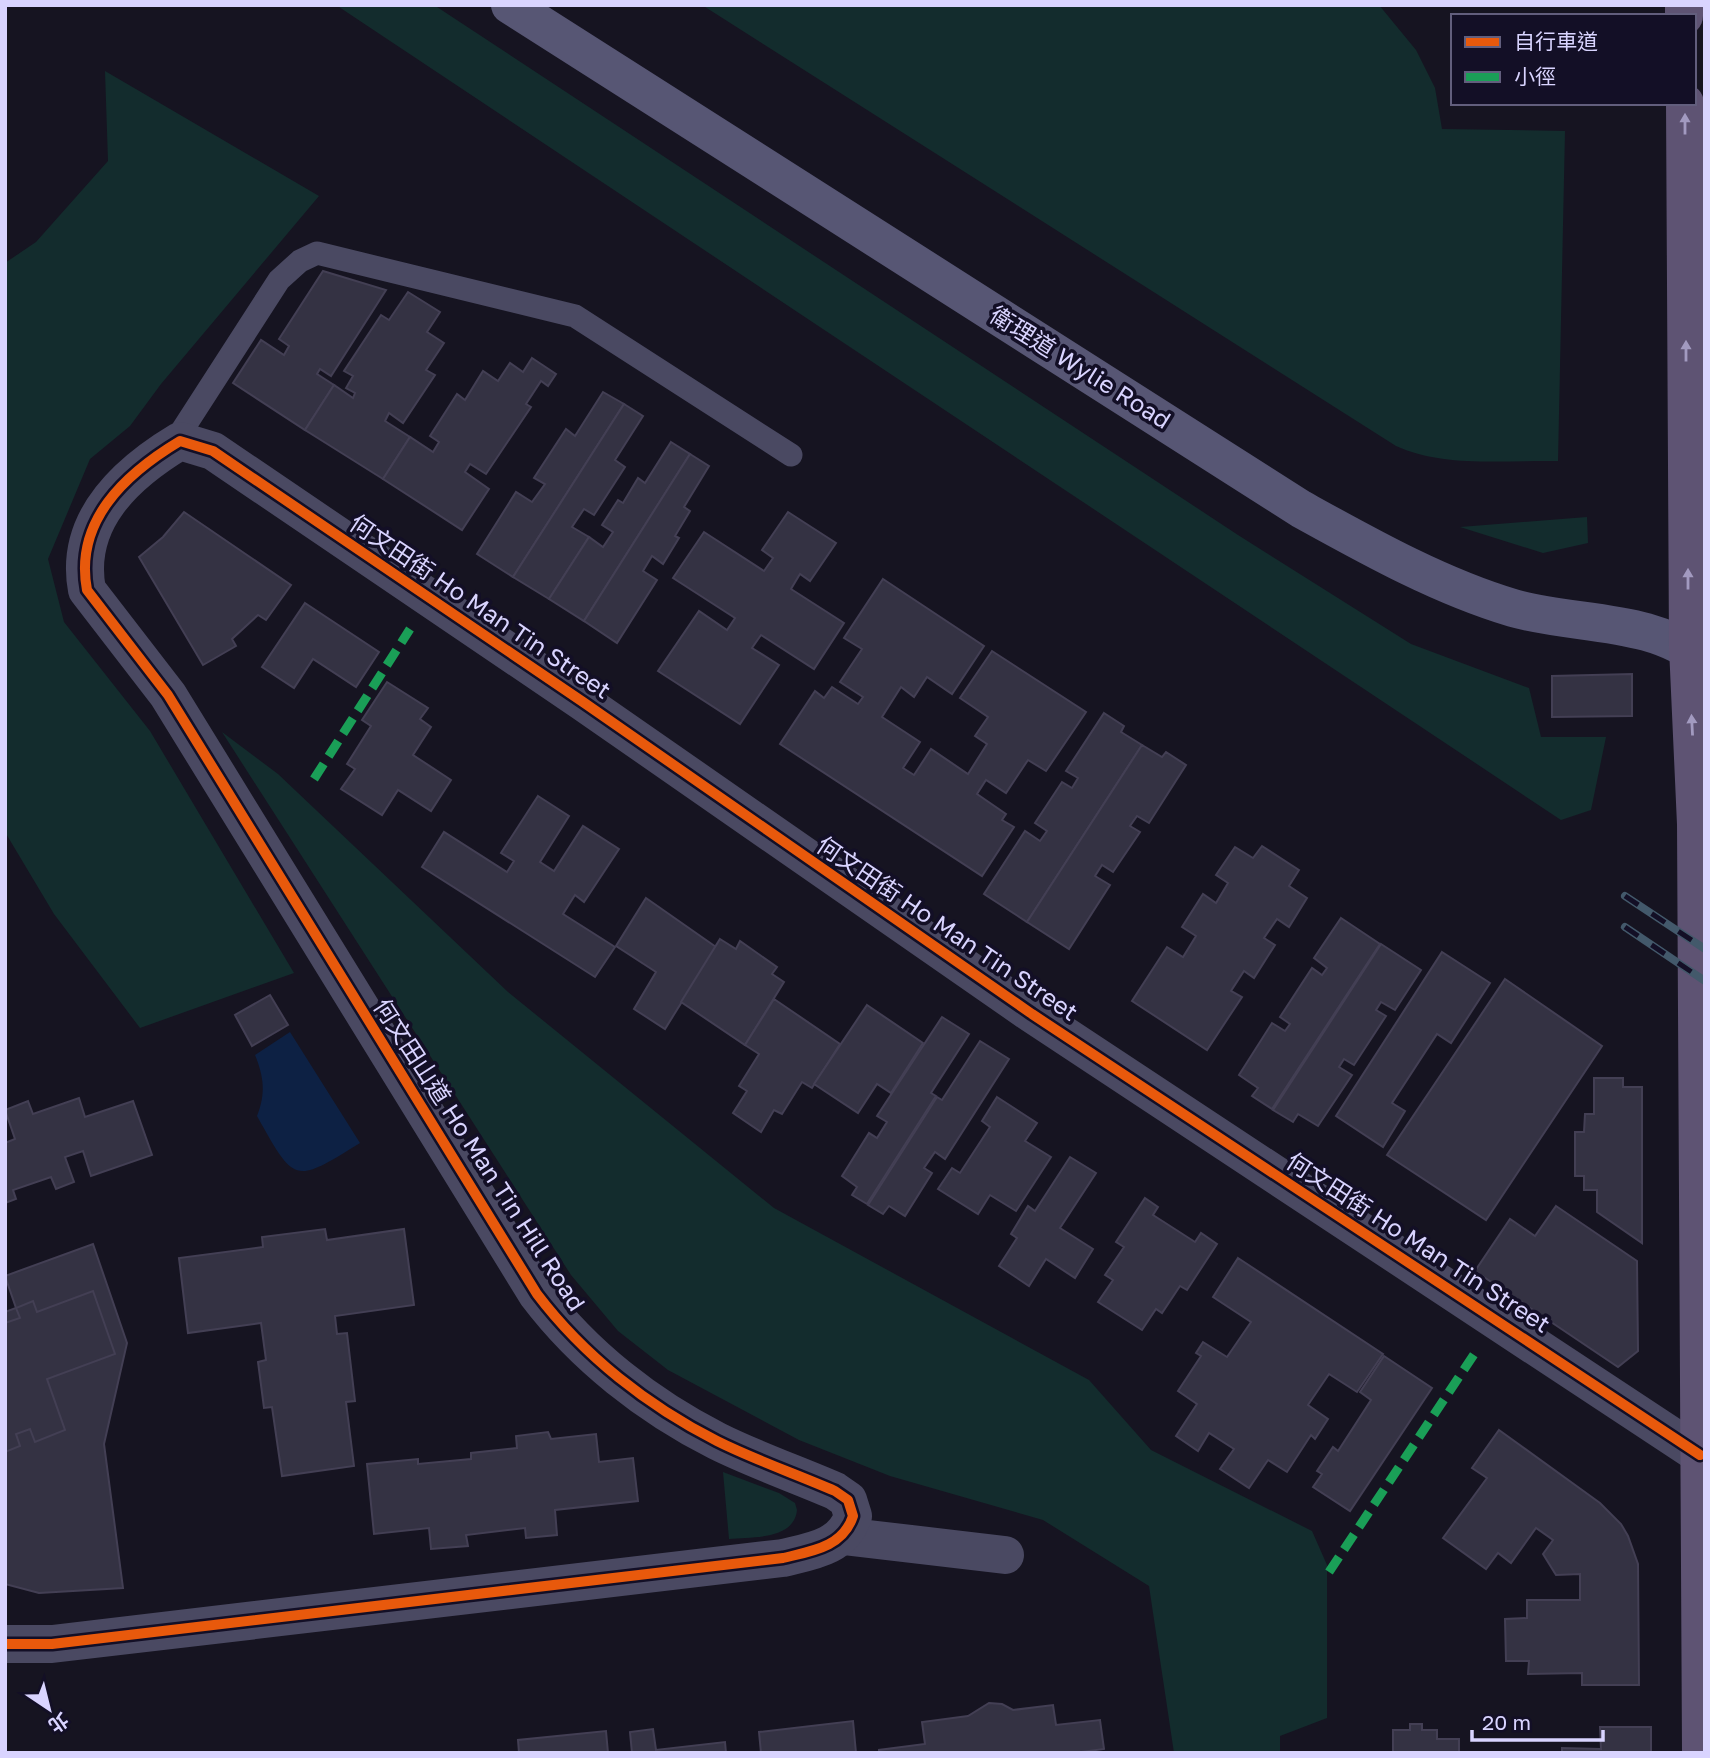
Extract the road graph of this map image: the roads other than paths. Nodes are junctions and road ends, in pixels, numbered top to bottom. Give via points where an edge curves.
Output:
1 (510, 5) edge
2 (1685, 105) edge
3 (172, 446) junction
4 (791, 455) dead end
5 (1699, 651) edge
6 (1700, 1455) junction
7 (842, 1536) junction
8 (1005, 1555) dead end
9 (5, 1644) edge
10 (1701, 1753) edge

1 - 5 main road, 衛理道 Wylie Road via 1301,509 1382,553 1513,608 1601,621
5 -> 2 main road
3 - 4 lane via 279,280 317,253 575,316
3 - 6 street, 何文田街 Ho Man Tin Street via 180,441 213,451 1032,1014
3 - 7 street, 何文田山道 Ho Man Tin Hill Road via 124,481 107,500 87,542 83,570 87,590 168,695 537,1294 560,1324 631,1388 717,1441 848,1500 853,1516
6 -> 5 main road
6 - 10 main road
7 - 8 street
7 - 9 street via 826,1546 783,1558 52,1644

